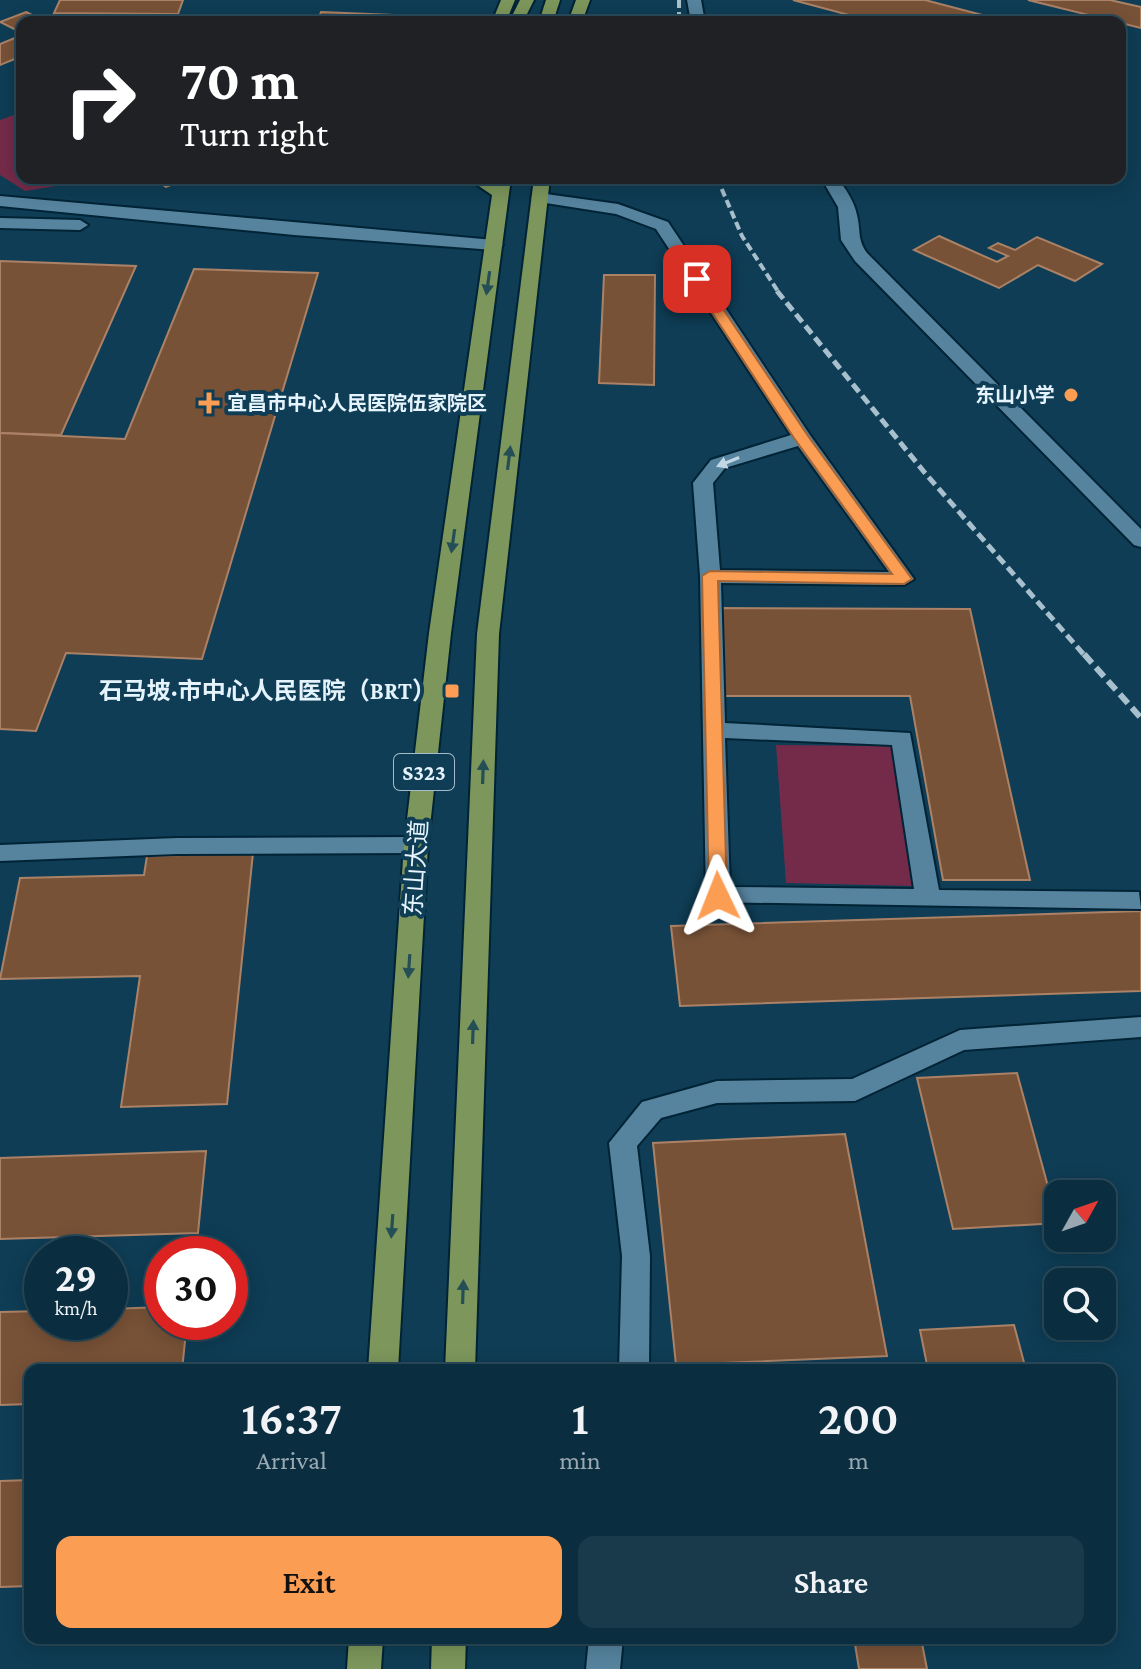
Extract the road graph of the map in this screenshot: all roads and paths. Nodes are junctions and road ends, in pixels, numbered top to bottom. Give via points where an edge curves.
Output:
1 (544, 184) edge
2 (834, 184) edge
3 (502, 186) edge
4 (0, 201) edge
5 (0, 223) edge
6 (294, 230) junction
7 (494, 245) junction
8 (802, 438) junction
9 (1141, 541) edge
10 (710, 576) junction
11 (713, 730) junction
12 (416, 845) junction
13 (0, 853) edge
14 (928, 898) junction
15 (1139, 901) dead end
16 (1141, 1027) edge
17 (383, 1364) edge
18 (460, 1364) edge
19 (635, 1364) edge
20 (366, 1644) edge
21 (449, 1644) edge
22 (605, 1644) edge
23 (364, 1669) edge
24 (448, 1669) edge
25 (603, 1669) edge

1 - 8 street via 662,226
18 -> 1 main road, S323 via 488,634
2 - 9 street via 844,198 849,240 861,257
3 - 7 main road, 东山大道 / S323
4 - 6 street
5 - 6 street
6 - 7 street
7 -> 12 main road, 东山大道 / S323
8 -> 10 street via 718,464 703,483
8 - 10 street via 904,579
10 - 11 street
11 - 14 street via 902,738
11 - 14 street via 718,896
12 - 13 street
12 -> 17 main road, 东山大道 / S323
14 - 15 street
16 - 19 street via 960,1040 855,1090 717,1092 652,1110 623,1143 639,1325
20 - 23 main road
21 - 24 main road
22 - 25 street

